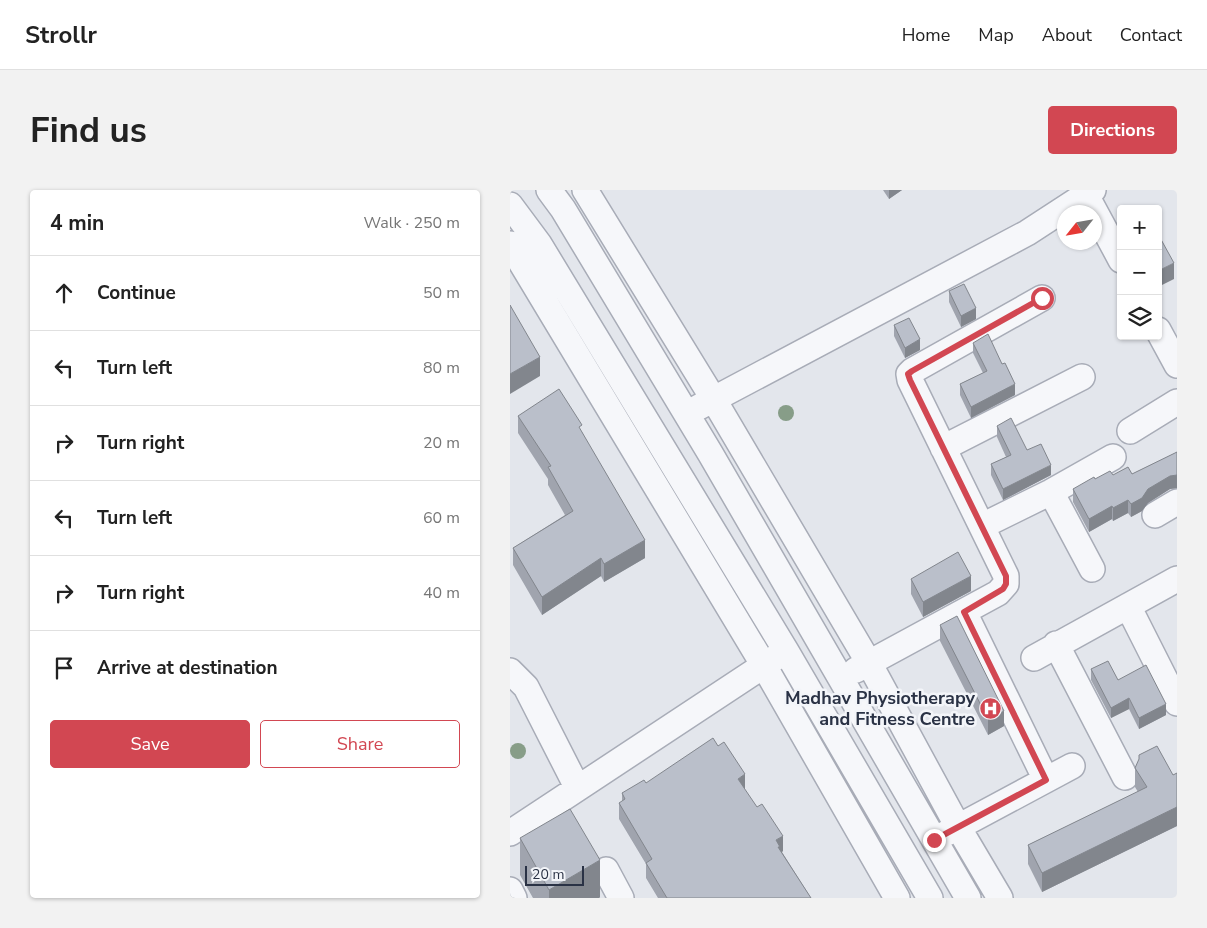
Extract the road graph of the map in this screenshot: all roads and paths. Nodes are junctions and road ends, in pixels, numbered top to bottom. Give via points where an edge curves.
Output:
1 (549, 190) edge
2 (585, 190) edge
3 (1089, 192) edge
4 (510, 205) edge
5 (510, 244) edge
6 (1117, 252) edge
7 (1042, 298) dead end
8 (1162, 337) edge
9 (1177, 365) edge
10 (1082, 377) dead end
11 (714, 400) junction
12 (1177, 402) edge
13 (686, 414) junction
14 (1130, 430) dead end
15 (943, 448) junction
16 (1113, 457) dead end
17 (1051, 492) junction
18 (1177, 502) edge
19 (1154, 515) dead end
20 (982, 526) junction
21 (1092, 569) dead end
22 (1177, 579) edge
23 (1128, 606) junction
24 (964, 612) junction
25 (844, 621) junction
26 (816, 636) junction
27 (1056, 644) junction
28 (786, 650) junction
29 (1034, 658) dead end
30 (869, 663) junction
31 (763, 664) junction
32 (510, 671) edge
33 (840, 679) junction
34 (1177, 703) edge
35 (1072, 766) dead end
36 (1125, 777) dead end
37 (1046, 780) junction
38 (577, 787) junction
39 (958, 827) junction
40 (510, 833) edge
41 (934, 840) junction
42 (606, 870) dead end
43 (510, 890) edge
44 (514, 898) edge
45 (621, 898) edge
46 (897, 898) edge
47 (930, 898) edge
48 (968, 898) edge
49 (1000, 898) edge

1 - 13 street
2 - 11 street
3 - 6 street
3 - 11 street via 1026,233
4 - 28 street via 539,244
5 - 31 street
7 - 15 street via 908,374
8 - 9 street
10 - 15 street
11 - 13 street
11 - 25 street
12 - 14 street
13 - 26 street
15 - 20 street
16 - 17 street
17 - 20 street
17 - 21 street
18 - 19 street
20 - 24 street via 1006,576 1006,584 998,593
22 - 23 street
23 - 27 street
23 - 34 street
24 - 30 street
24 - 37 street
25 - 26 street
25 - 30 street
26 - 28 street
26 - 33 street
27 - 29 street
27 - 36 street
28 - 31 street
28 - 47 street
30 - 33 street
30 - 39 street
31 - 38 street
31 - 46 street
32 - 38 street via 526,687
33 - 41 street
35 - 37 street
37 - 39 street
38 - 40 street
39 - 41 street
39 - 49 street
41 - 48 street
42 - 45 street
43 - 44 street

